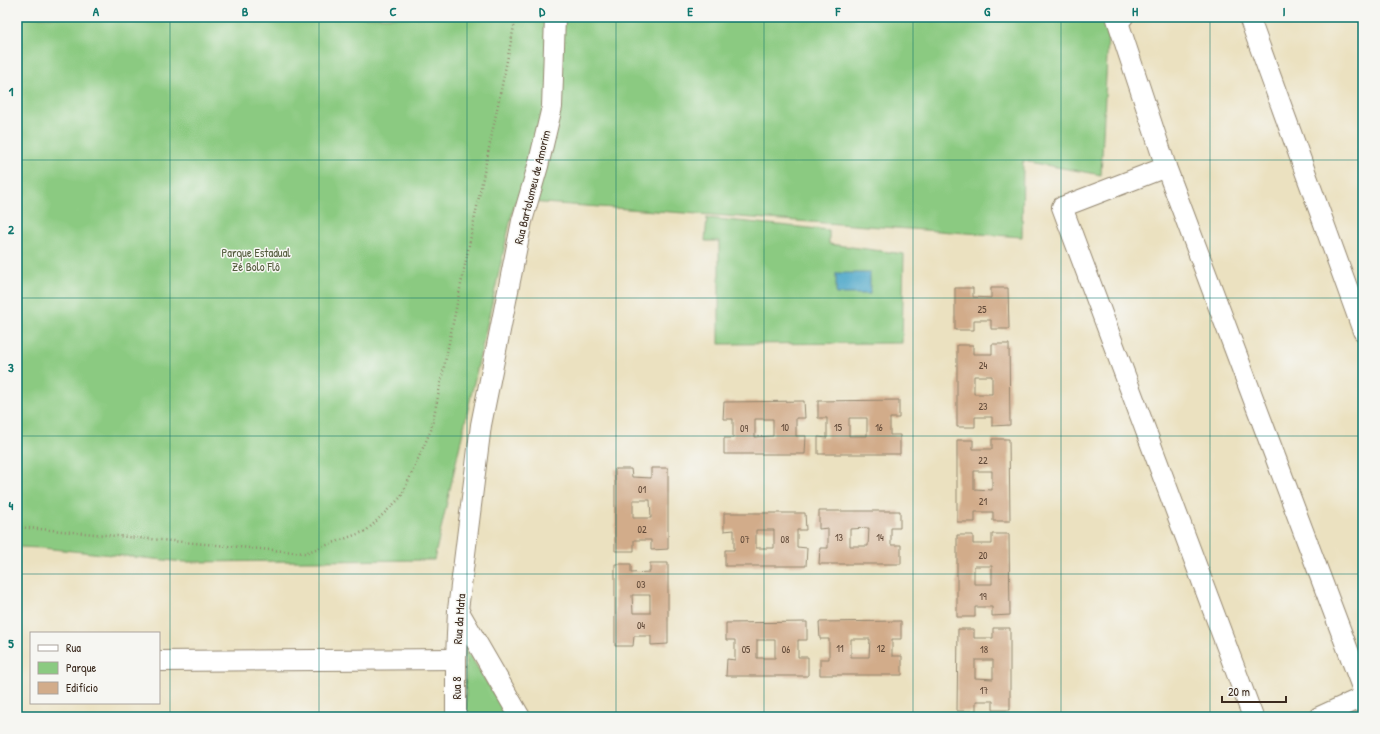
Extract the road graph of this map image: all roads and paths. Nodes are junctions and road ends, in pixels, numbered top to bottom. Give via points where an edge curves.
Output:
1 (516, 17) edge
2 (555, 17) edge
3 (1123, 17) edge
4 (1249, 17) edge
5 (1166, 167) junction
6 (1363, 331) edge
7 (494, 356) joint
8 (17, 527) edge
9 (458, 610) junction
10 (456, 659) junction
11 (160, 661) edge
12 (1363, 690) edge
13 (1363, 696) edge
14 (456, 717) edge
15 (520, 717) edge
16 (1252, 717) edge
17 (1319, 717) edge

1 - 8 path via 431,430 401,497 366,531 305,553
2 - 7 street, Rua Bartolomeu de Amorim via 552,106 522,221
3 - 5 street via 1117,20
4 - 6 street
5 - 12 street
5 - 16 street via 1062,207
7 - 9 street, Rua da Mata via 481,425
9 - 10 street, Rua da Mata
9 - 15 street
10 - 11 street, Rua da Mata
10 - 14 street, Rua 8
13 - 17 street

